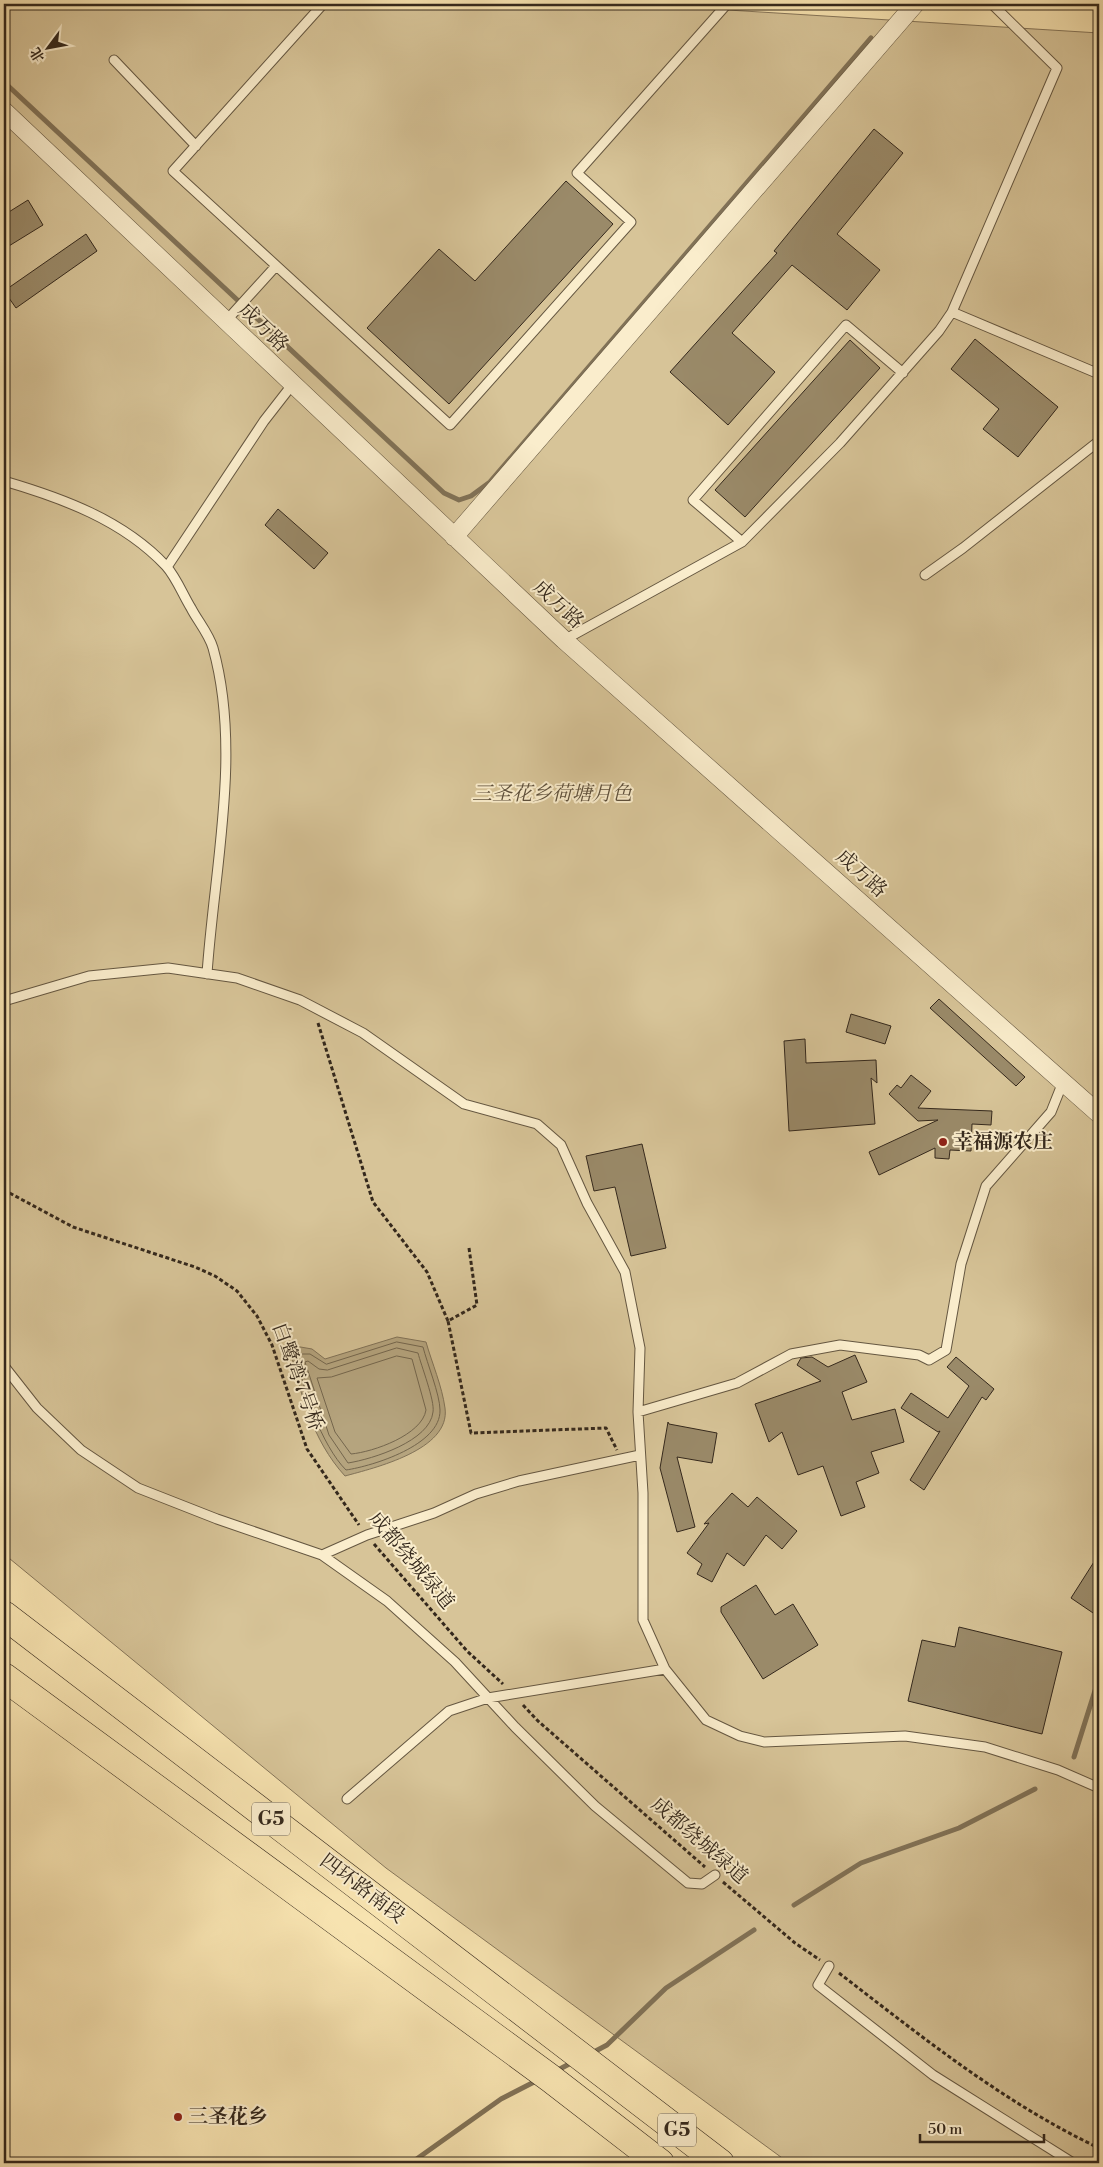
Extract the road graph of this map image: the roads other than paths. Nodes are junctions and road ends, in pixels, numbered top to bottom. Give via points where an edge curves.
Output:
1 (324, 4) edge
2 (727, 4) edge
3 (915, 4) edge
4 (992, 4) edge
5 (114, 60) dead end
6 (4, 111) edge
7 (196, 146) junction
8 (276, 266) junction
9 (952, 312) junction
10 (226, 321) junction
11 (903, 373) junction
12 (1099, 374) edge
13 (292, 385) junction
14 (1099, 441) edge
15 (4, 481) edge
16 (454, 537) junction
17 (742, 542) junction
18 (167, 567) junction
19 (926, 575) dead end
20 (564, 640) junction
21 (207, 974) junction
22 (4, 1001) edge
23 (1062, 1082) junction
24 (1099, 1114) edge
25 (4, 1366) edge
26 (638, 1412) junction
27 (640, 1455) junction
28 (322, 1555) junction
29 (4, 1615) edge
30 (665, 1669) junction
31 (4, 1677) edge
32 (488, 1698) junction
33 (1099, 1788) edge
34 (346, 1799) dead end
35 (715, 1875) road end
36 (829, 1966) road end
37 (660, 2163) edge
38 (720, 2163) edge
39 (1073, 2163) edge

1 - 7 lane
2 - 8 lane via 577,173 631,222 450,425
3 - 16 street
4 - 9 lane via 1057,68
5 - 7 lane
6 - 10 street, 成万路
7 - 8 lane via 173,171
8 - 10 lane
9 - 11 lane
9 - 12 lane
10 - 13 street, 成万路
11 - 17 lane via 840,443
11 - 17 lane via 846,325 693,500
13 - 16 street, 成万路
13 - 18 lane via 264,421
14 - 19 lane
15 - 18 lane via 42,492 94,514 134,538
16 - 20 street, 成万路
17 - 20 lane
18 - 21 lane via 212,646 226,724 225,805
20 - 23 street, 成万路
21 - 22 lane via 168,968 89,976
21 - 26 lane via 236,978 300,1000 363,1033 464,1104 537,1124 561,1145 587,1203 625,1272 640,1348
23 - 24 street, 成万路
23 - 26 lane via 1051,1112 986,1186 961,1264 946,1350 929,1360 919,1355 840,1345 790,1354 738,1383
25 - 28 lane via 37,1408 81,1450 138,1488
26 - 27 lane
27 - 28 lane via 476,1494
27 - 30 lane via 645,1558 643,1620
28 - 32 lane via 387,1601 455,1662
29 - 38 highway, 四环路南段 / G5
30 - 32 lane
30 - 33 lane via 706,1720 740,1736 764,1742 905,1736 985,1747 1058,1770
31 - 37 highway, 四环路南段 / G5 via 500,2041
32 - 34 lane via 449,1711
32 - 35 lane via 595,1806 688,1884 702,1884
36 - 39 lane via 818,1984 934,2074

